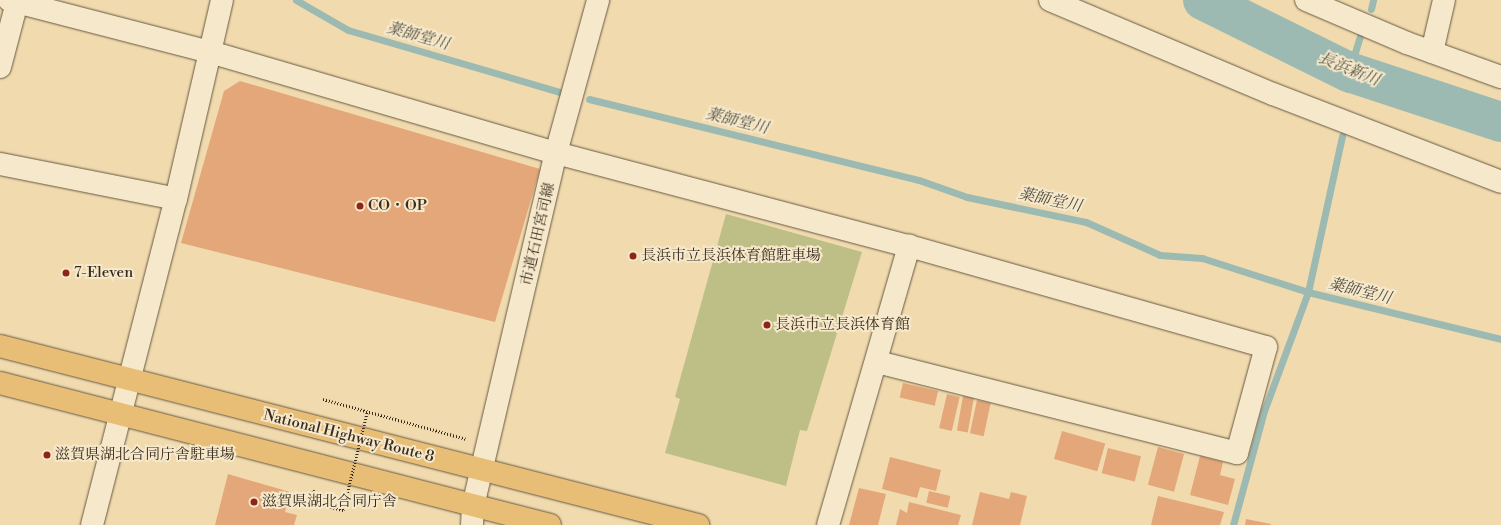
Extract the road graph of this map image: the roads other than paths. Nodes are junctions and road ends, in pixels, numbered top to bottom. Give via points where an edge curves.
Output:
1 (222, 0) edge
2 (598, 0) edge
3 (1050, 0) edge
4 (1306, 0) edge
5 (1444, 0) edge
6 (13, 1) edge
7 (210, 52) junction
8 (1432, 52) junction
9 (0, 66) edge
10 (1501, 77) edge
11 (556, 153) junction
12 (0, 164) edge
13 (1501, 182) edge
14 (176, 199) junction
15 (909, 246) junction
16 (0, 346) edge
17 (877, 362) junction
18 (128, 380) junction
19 (0, 383) edge
20 (120, 414) junction
21 (482, 469) junction
22 (472, 515) edge
23 (92, 525) edge
24 (550, 525) edge
25 (698, 525) edge
26 (828, 525) edge

1 - 7 street
2 - 11 street, 市道石田宮司線
3 - 13 street via 1273,94
4 - 8 street
5 - 8 street
6 - 7 street
6 - 9 street
7 - 11 street
7 - 14 street
8 - 10 street
11 - 15 street
11 - 21 street, 市道石田宮司線
12 - 14 street
14 - 18 street
15 - 17 street
15 - 17 street via 1266,347 1237,453
16 - 18 highway, National Highway Route 8
17 - 26 street
18 - 20 street
18 - 21 highway, National Highway Route 8
19 - 20 highway
20 - 22 highway
20 - 23 street
21 - 22 street, 市道石田宮司線
21 - 25 highway, National Highway Route 8
22 - 24 highway

